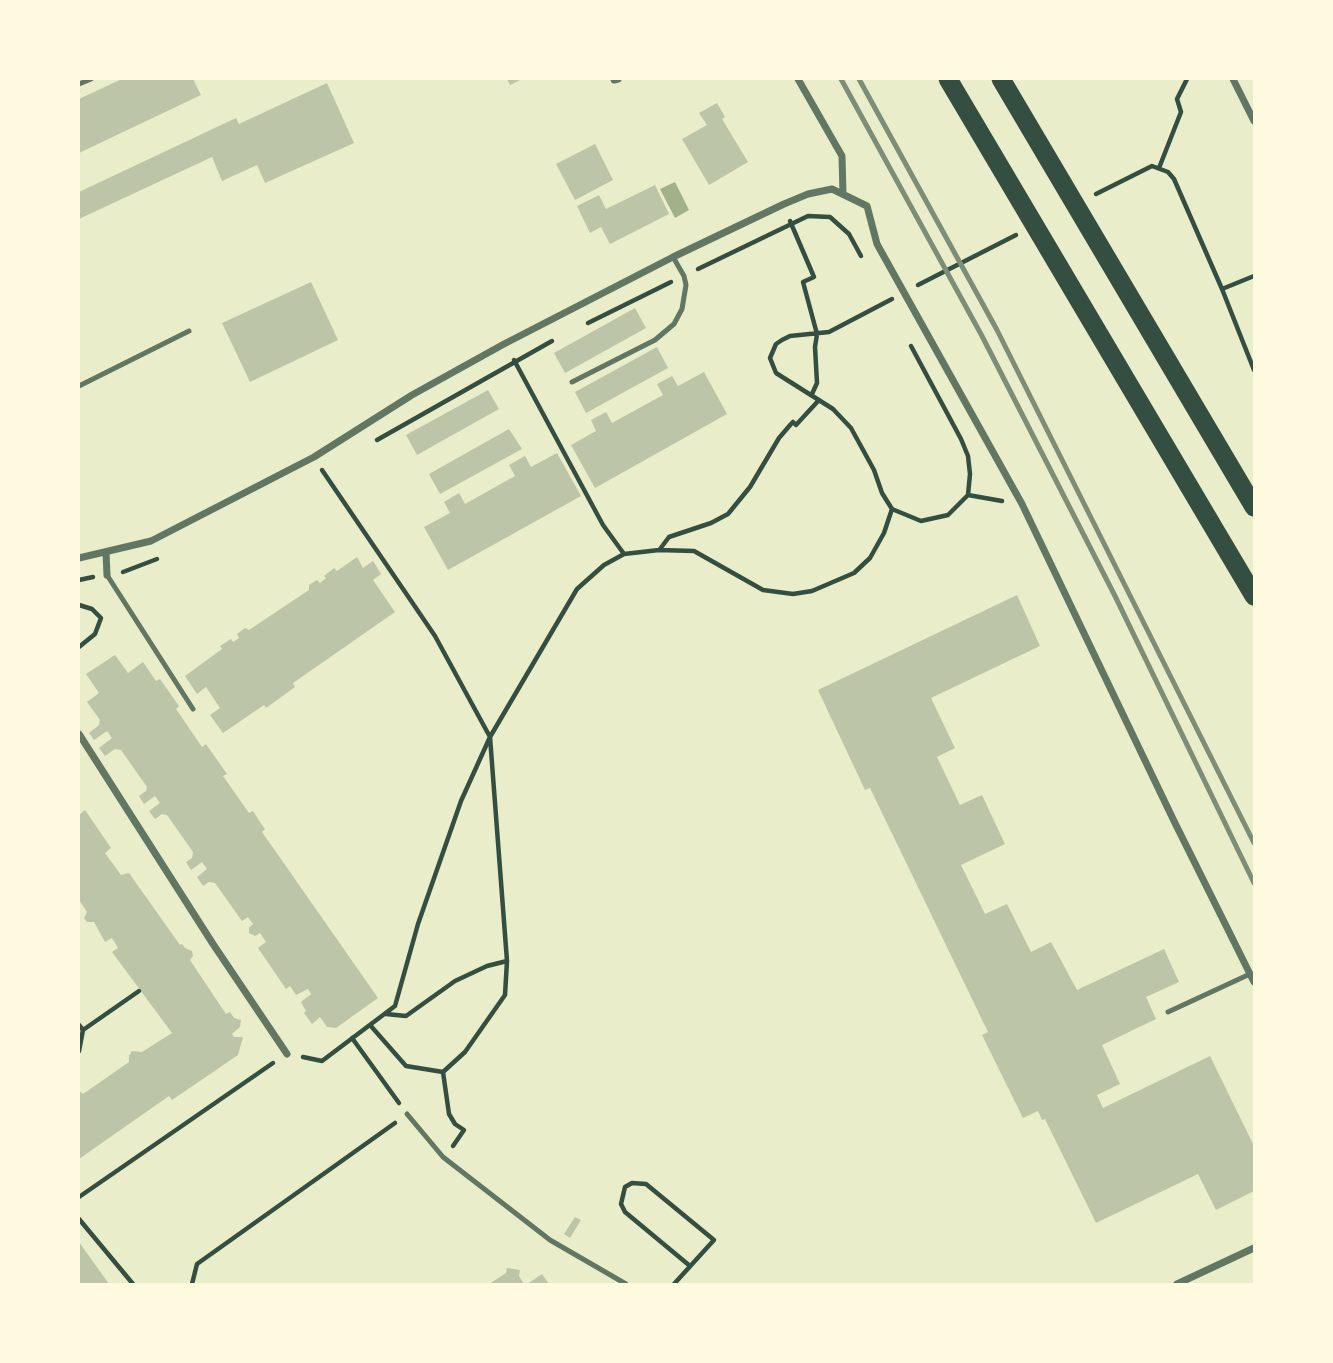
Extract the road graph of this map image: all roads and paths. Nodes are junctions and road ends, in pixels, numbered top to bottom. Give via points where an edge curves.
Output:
1 (91, 79) edge
2 (798, 79) edge
3 (948, 79) edge
4 (1001, 79) edge
5 (1187, 79) edge
6 (1233, 79) edge
7 (79, 84) edge
8 (1254, 121) edge
9 (1159, 168) junction
10 (843, 194) junction
11 (1089, 197) dead end
12 (784, 204) junction
13 (791, 223) junction
14 (1017, 234) dead end
15 (673, 257) junction
16 (862, 257) dead end
17 (684, 276) junction
18 (1254, 276) edge
19 (1222, 289) junction
20 (909, 290) dead end
21 (881, 291) dead end
22 (897, 296) dead end
23 (887, 303) dead end
24 (586, 324) dead end
25 (188, 331) dead end
26 (817, 334) junction
27 (561, 336) dead end
28 (907, 337) dead end
29 (504, 344) junction
30 (515, 362) junction
31 (1254, 370) edge
32 (572, 382) dead end
33 (79, 386) edge
34 (811, 394) junction
35 (819, 400) junction
36 (375, 441) dead end
37 (332, 462) dead end
38 (321, 467) junction
39 (312, 473) dead end
40 (968, 495) junction
41 (1021, 504) junction
42 (1254, 506) edge
43 (892, 509) junction
44 (659, 550) junction
45 (106, 553) junction
46 (624, 554) junction
47 (161, 557) dead end
48 (79, 558) edge
49 (107, 575) junction
50 (79, 580) edge
51 (1254, 596) edge
52 (79, 605) edge
53 (79, 647) edge
54 (193, 709) dead end
55 (79, 734) edge
56 (490, 737) junction
57 (507, 961) junction
58 (1252, 978) edge
59 (139, 991) dead end
60 (1168, 1012) dead end
61 (385, 1014) junction
62 (79, 1025) edge
63 (370, 1025) junction
64 (83, 1030) junction
65 (352, 1038) junction
66 (79, 1051) edge
67 (287, 1054) junction
68 (443, 1072) junction
69 (407, 1114) junction
70 (443, 1157) junction
71 (79, 1196) edge
72 (79, 1219) edge
73 (1254, 1248) edge
74 (690, 1266) junction
75 (133, 1284) edge
76 (192, 1284) edge
77 (626, 1284) edge
78 (674, 1284) edge
79 (1177, 1284) edge

1 - 7 lane
2 - 10 street via 842,156
3 - 51 highway
4 - 42 highway
5 - 9 path via 1177,99 1181,111
6 - 8 street
9 - 11 path via 1152,166
9 - 19 path via 1174,179
10 - 12 street via 832,190 808,194
10 - 41 street via 867,206 877,244
12 - 13 path
12 - 15 street
13 - 16 path via 808,216 830,217 849,234
13 - 17 path
13 - 26 path via 814,277 803,282
14 - 20 path
15 - 17 lane
15 - 29 street
17 - 24 path
17 - 32 lane via 682,309 674,324 655,340
18 - 19 path
19 - 31 path
21 - 23 path
22 - 26 path
25 - 33 lane
26 - 34 path via 817,383
26 - 34 path via 782,340 770,358 776,373
27 - 30 path
28 - 40 path via 968,456
29 - 30 path
29 - 45 street via 302,464 151,541
30 - 36 path
30 - 46 path via 603,525
34 - 35 path
35 - 43 path via 851,428
35 - 44 path via 785,431 742,499 728,513 669,537
37 - 38 path
38 - 39 path
38 - 56 path via 435,636
40 - 41 path
40 - 43 path via 948,515 937,519 921,521
41 - 58 street
43 - 44 path via 870,558 854,573 830,585 793,594 763,590 694,551
44 - 46 path
45 - 48 street
45 - 49 street
46 - 56 path via 577,589
47 - 49 path
49 - 50 path
49 - 54 lane
52 - 53 path via 101,618 95,634
55 - 67 street
56 - 57 path
56 - 61 path via 445,844 395,1006
57 - 61 path via 454,981 406,1016
57 - 68 path via 505,995 465,1052
58 - 60 lane
59 - 64 path
61 - 63 path
62 - 64 path
63 - 65 path
63 - 68 path via 406,1066
64 - 66 path
65 - 67 path via 322,1061
65 - 69 path
67 - 71 path
68 - 70 path via 449,1114 464,1130
69 - 70 lane
69 - 76 path via 197,1264
70 - 77 lane via 550,1240
72 - 75 path
73 - 79 street
74 - 74 path via 713,1240 646,1184 625,1187 621,1204 625,1212
74 - 78 path

